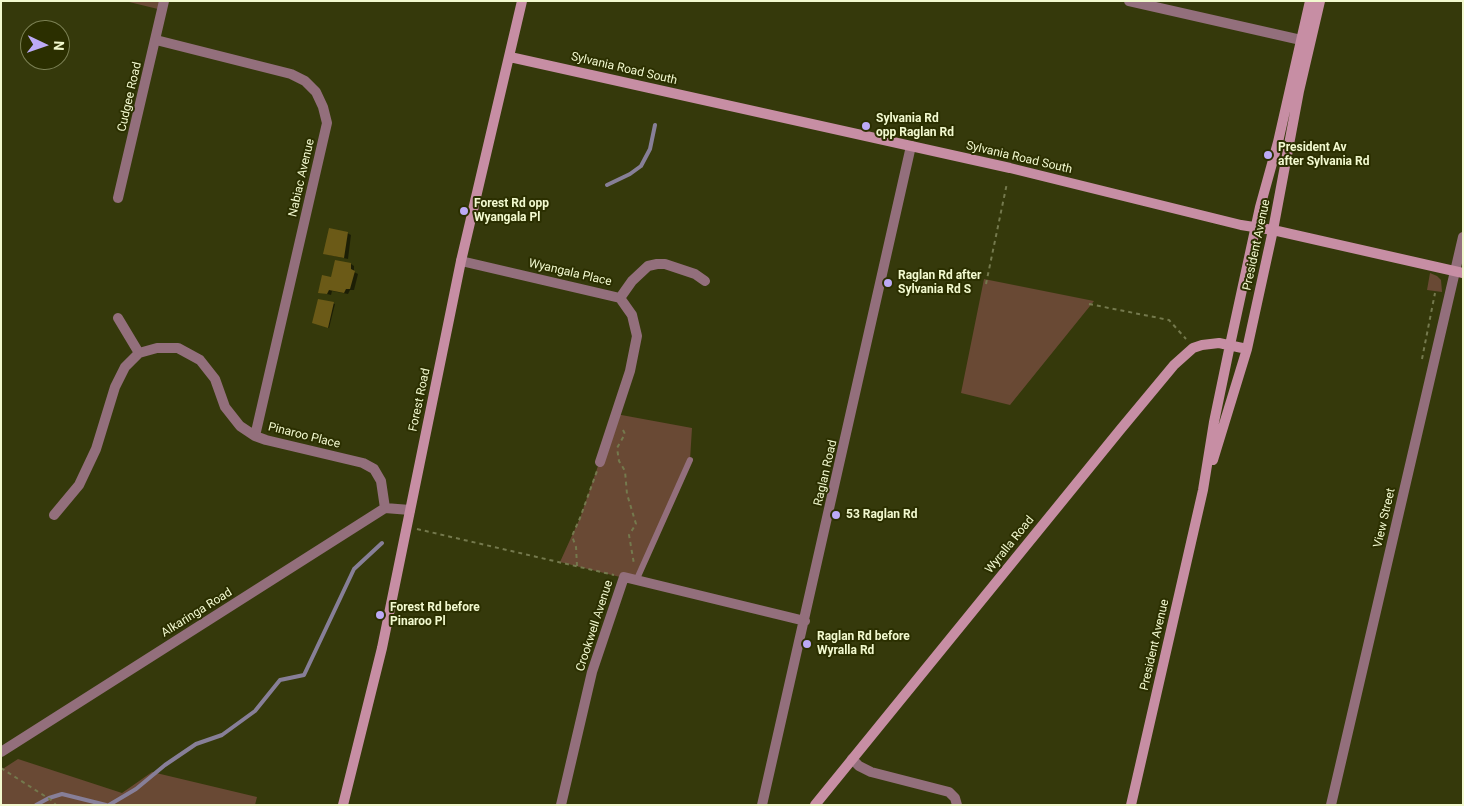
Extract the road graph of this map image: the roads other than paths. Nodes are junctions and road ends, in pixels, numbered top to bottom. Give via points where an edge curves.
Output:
1 (164, 1) edge
2 (522, 1) edge
3 (1129, 1) edge
4 (1310, 1) edge
5 (1320, 1) edge
6 (156, 40) junction
7 (1301, 40) junction
8 (510, 57) junction
9 (912, 146) junction
10 (118, 198) dead end
11 (1256, 228) junction
12 (1273, 230) junction
13 (1463, 237) edge
14 (462, 261) junction
15 (1459, 272) edge
16 (705, 281) dead end
17 (620, 298) junction
18 (118, 318) dead end
19 (1230, 345) junction
20 (1247, 349) junction
21 (139, 353) junction
22 (255, 436) junction
23 (690, 460) dead end
24 (600, 462) road end
25 (1203, 490) junction
26 (385, 508) junction
27 (410, 510) junction
28 (54, 515) dead end
29 (636, 581) junction
30 (805, 621) junction
31 (1, 752) edge
32 (852, 759) junction
33 (343, 805) edge
34 (561, 805) edge
35 (762, 805) edge
36 (815, 805) edge
37 (957, 805) edge
38 (1131, 805) edge
39 (1331, 805) edge

1 - 6 street, Cudgee Road
2 - 8 street, Forest Road
3 - 7 street
4 - 7 street, President Avenue
5 - 12 street, President Avenue
6 - 10 street, Cudgee Road
6 - 22 street, Nabiac Avenue via 291,74 316,92 323,107 327,123
7 - 11 street, President Avenue
8 - 9 street, Sylvania Road South
8 - 14 street, Forest Road
9 - 11 street, Sylvania Road South
9 - 30 street, Raglan Road
11 - 12 street, Sylvania Road South
11 - 19 street, President Avenue
12 - 15 street, Sylvania Road South
12 - 20 street, President Avenue
13 - 15 street, View Street
14 - 17 street, Wyangala Place
14 - 27 street, Forest Road
15 - 39 street, View Street
16 - 17 street via 695,274 657,264 648,266
17 - 24 street, Wyangala Place via 632,316 637,336 630,371
18 - 21 street
19 - 20 street
19 - 25 street, President Avenue
19 - 32 street, Wyralla Road via 1210,344 1193,348 1174,364
20 - 25 street, President Avenue
21 - 22 street, Pinaroo Place via 157,348 178,348 200,360 215,380 224,407 240,426
21 - 28 street via 125,367 115,387 96,449 79,485
22 - 26 street, Pinaroo Place via 363,463 374,469 381,481
23 - 29 lane
25 - 38 street, President Avenue
26 - 27 street
26 - 31 street, Alkaringa Road
27 - 33 street, Forest Road via 382,648
29 - 30 street, Crookwell Avenue
29 - 34 street, Crookwell Avenue via 624,577 592,672
30 - 35 street, Raglan Road
32 - 36 street, Wyralla Road
32 - 37 street via 871,772 949,792

